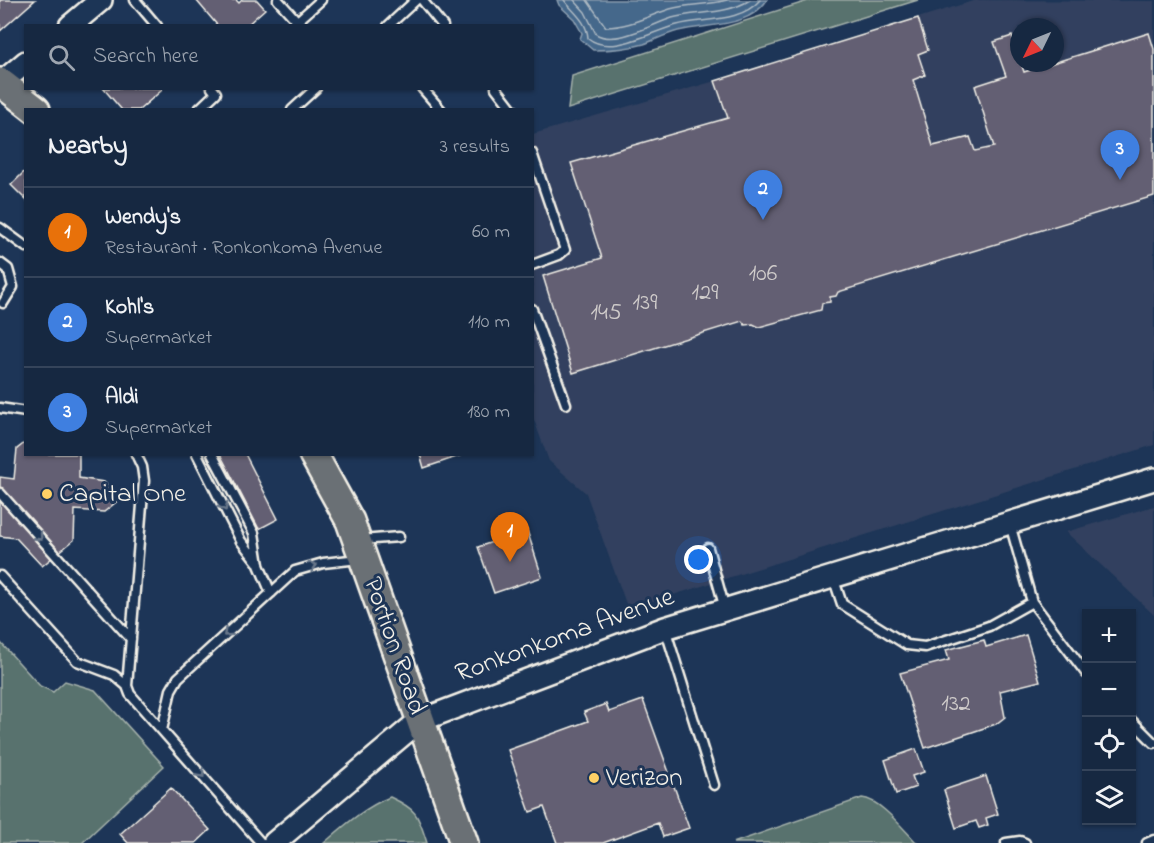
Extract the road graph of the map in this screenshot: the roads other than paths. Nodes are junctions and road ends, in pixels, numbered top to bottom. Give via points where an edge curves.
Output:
1 (101, 0) edge
2 (135, 0) edge
3 (278, 0) edge
4 (321, 0) edge
5 (417, 0) edge
6 (422, 0) edge
7 (294, 23) edge
8 (72, 24) edge
9 (155, 24) edge
10 (390, 24) edge
11 (441, 24) edge
12 (24, 64) edge
13 (0, 83) edge
14 (216, 90) edge
15 (314, 90) edge
16 (424, 90) edge
17 (498, 90) edge
18 (33, 108) edge
19 (200, 108) edge
20 (294, 108) edge
21 (439, 108) edge
22 (511, 108) edge
23 (534, 159) edge
24 (0, 228) edge
25 (24, 246) edge
26 (0, 263) edge
27 (534, 264) edge
28 (3, 303) dead end
29 (534, 315) edge
30 (566, 404) dead end
31 (0, 408) edge
32 (24, 412) edge
33 (137, 456) edge
34 (198, 456) edge
35 (213, 456) edge
36 (314, 456) edge
37 (1154, 479) edge
38 (0, 493) edge
39 (1010, 523) junction
40 (399, 537) dead end
41 (708, 548) dead end
42 (361, 549) junction
43 (260, 565) junction
44 (0, 576) edge
45 (832, 577) junction
46 (271, 593) junction
47 (1032, 602) junction
48 (725, 609) junction
49 (665, 628) junction
50 (131, 639) junction
51 (1082, 668) edge
52 (127, 686) junction
53 (419, 721) junction
54 (1136, 726) edge
55 (162, 730) junction
56 (1154, 743) edge
57 (714, 785) dead end
58 (1154, 840) edge
59 (261, 843) edge
60 (274, 843) edge
61 (464, 843) edge
62 (1006, 843) edge
63 (1025, 843) edge
64 (1147, 843) edge

1 - 8 street
2 - 9 lane
3 - 7 lane
4 - 7 lane
5 - 10 lane
6 - 11 lane
12 - 13 street
13 - 18 main road
14 - 19 lane
15 - 20 lane
16 - 21 lane
17 - 22 lane
23 - 27 lane via 565,250
24 - 25 lane
26 - 28 lane via 8,269 13,287
29 - 30 lane
31 - 32 lane
33 - 50 lane via 144,481
34 -> 43 lane via 241,541
35 - 43 lane via 254,533
36 - 42 main road, Portion Road
37 - 39 street, Ronkonkoma Avenue
38 -> 50 lane
39 - 45 street, Ronkonkoma Avenue
39 - 47 lane
40 - 42 lane
41 - 48 lane
46 -> 42 lane via 295,571
42 - 53 main road, Portion Road
43 - 46 lane
44 - 52 lane via 77,661 114,675
45 - 47 lane via 842,604 907,645 925,647 989,626
45 - 48 street, Ronkonkoma Avenue
46 -> 55 lane via 178,678 171,690
47 - 51 lane
48 - 49 street, Ronkonkoma Avenue
49 - 53 street, Ronkonkoma Avenue
49 - 57 lane
50 - 52 lane
52 - 55 lane
53 - 60 street, Ronkonkoma Avenue
53 - 61 main road, Portion Road
54 - 56 lane
55 -> 59 lane
58 - 64 lane
62 - 63 lane

